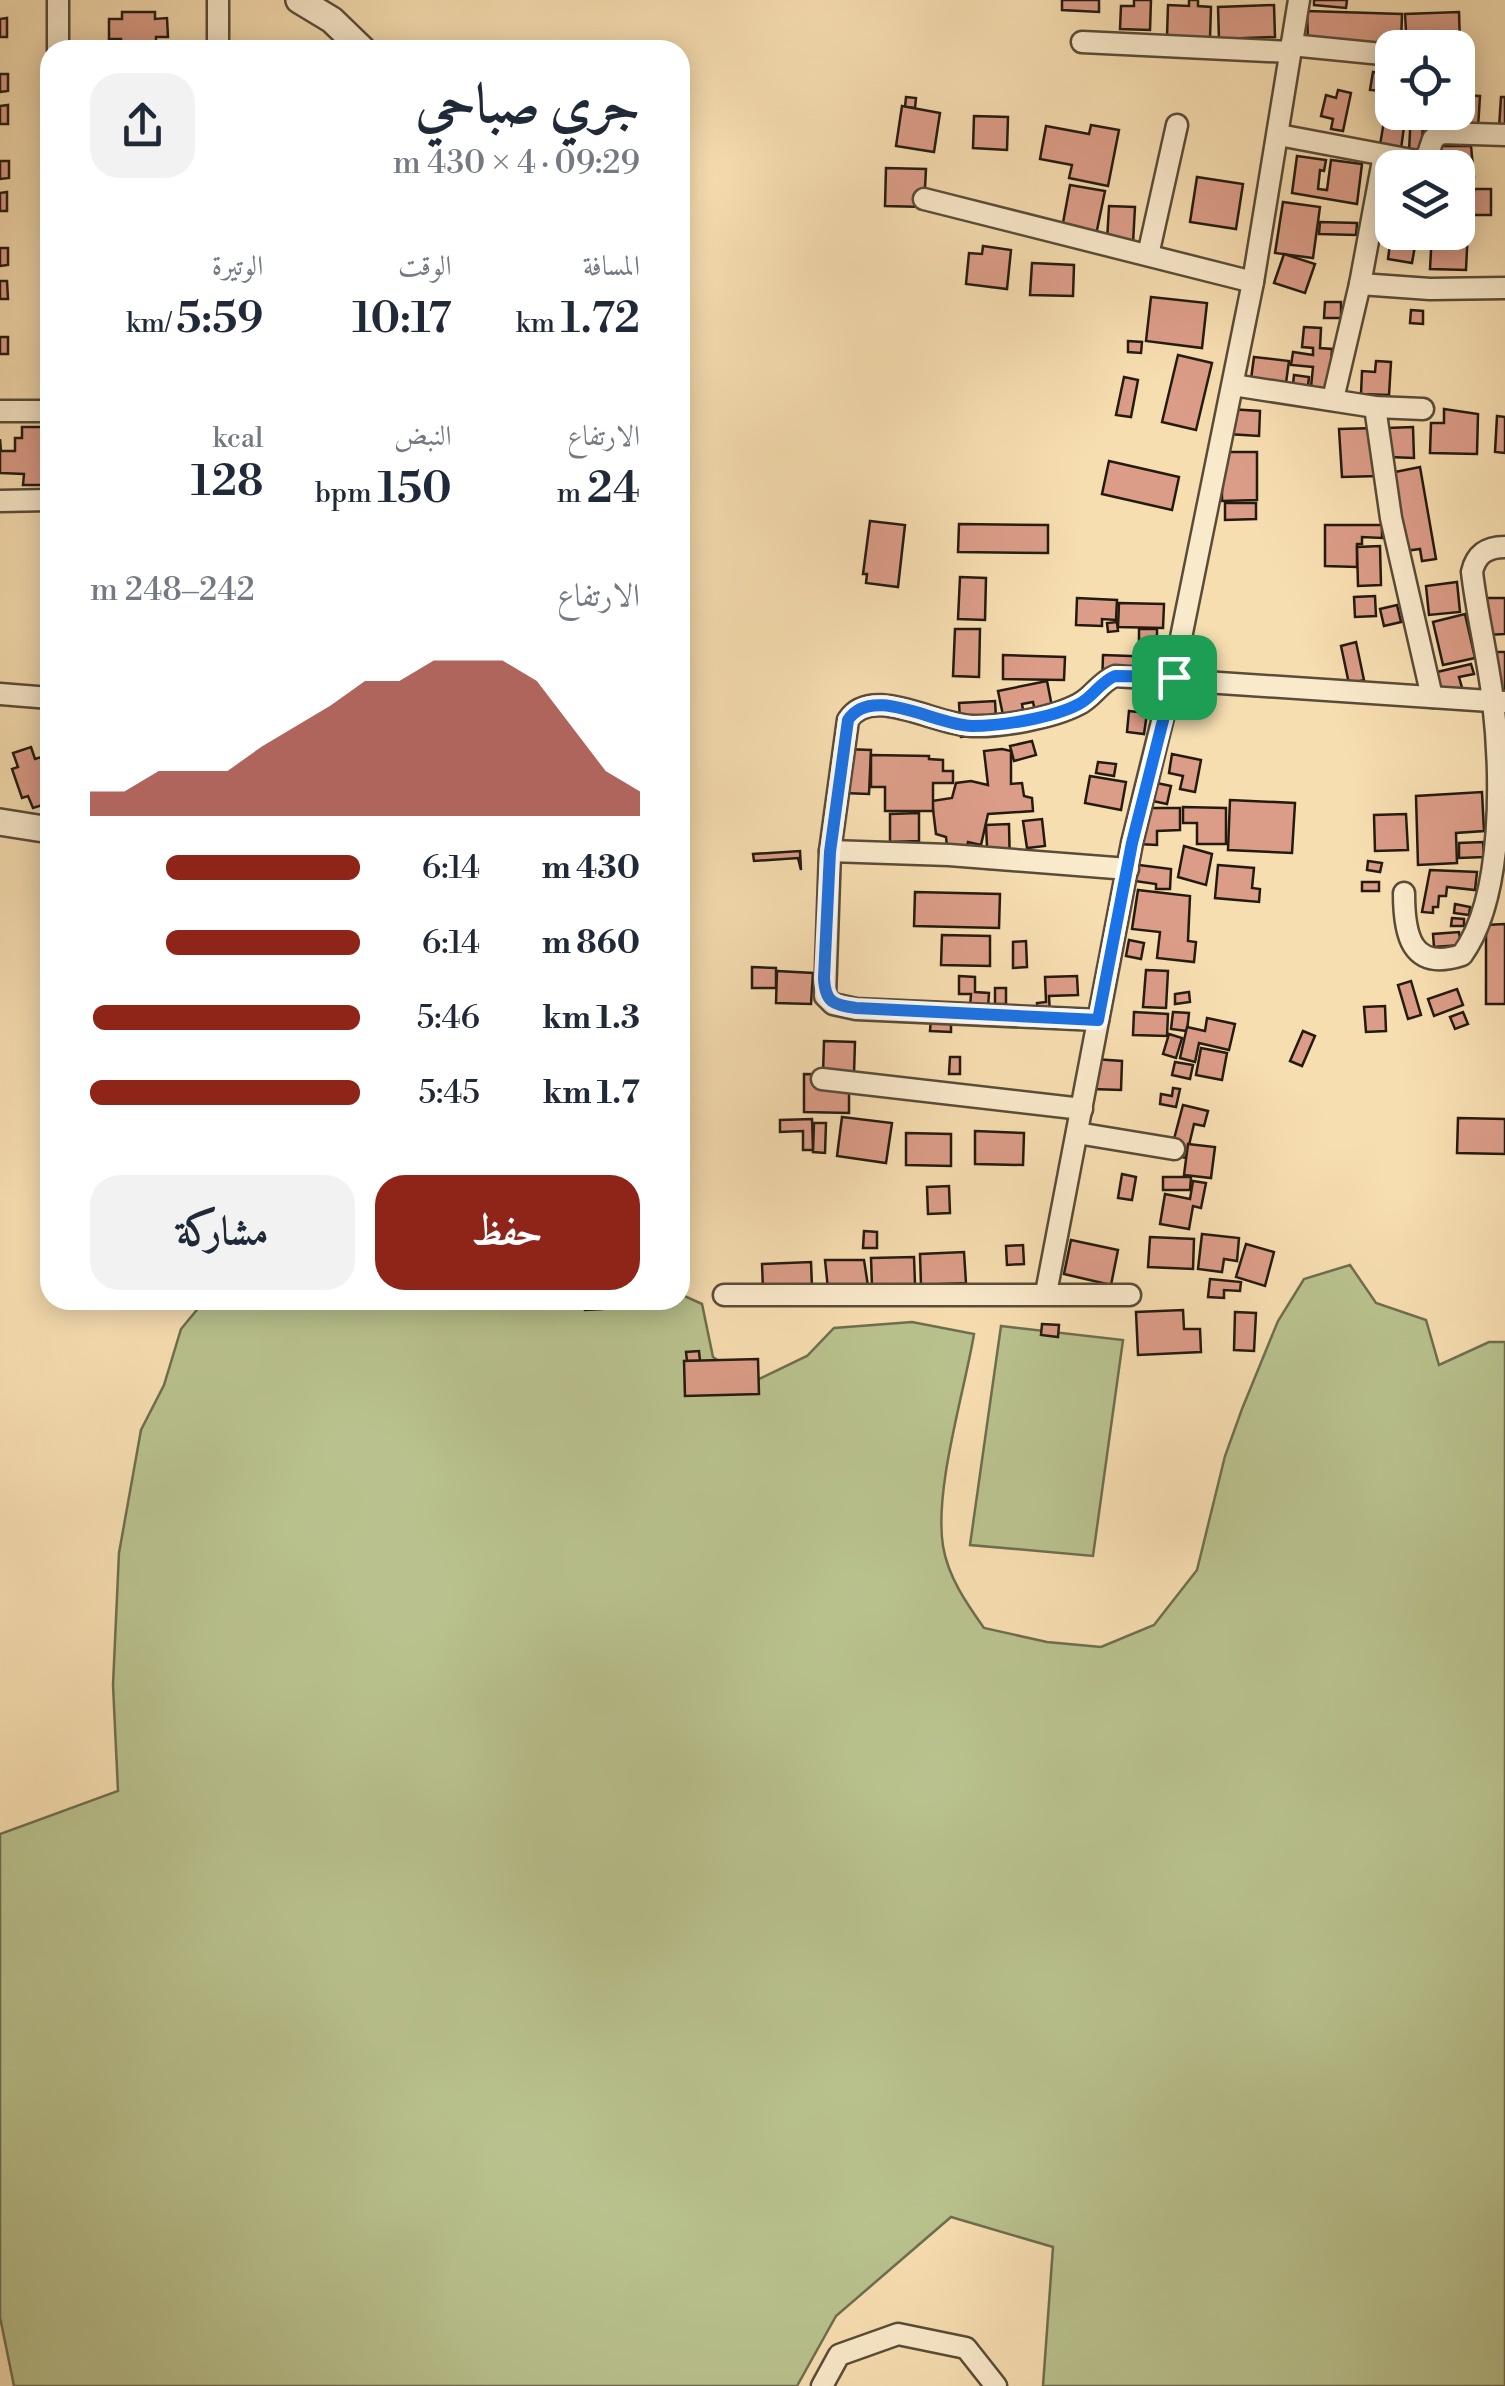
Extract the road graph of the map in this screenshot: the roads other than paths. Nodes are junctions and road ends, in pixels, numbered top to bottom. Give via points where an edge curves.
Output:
1 (58, 0) edge
2 (218, 0) edge
3 (299, 0) edge
4 (1299, 0) edge
5 (58, 40) edge
6 (218, 40) edge
7 (353, 40) edge
8 (1082, 42) dead end
9 (1290, 49) junction
10 (1375, 54) edge
11 (1178, 125) dead end
12 (1280, 135) junction
13 (1505, 135) edge
14 (1430, 150) edge
15 (1375, 153) edge
16 (924, 199) dead end
17 (1375, 203) edge
18 (1148, 256) junction
19 (1253, 282) junction
20 (1360, 284) junction
21 (1505, 288) edge
22 (1232, 385) junction
23 (1333, 399) junction
24 (1376, 407) junction
25 (1423, 409) dead end
26 (0, 411) edge
27 (40, 411) edge
28 (40, 500) edge
29 (0, 501) edge
30 (1505, 547) edge
31 (1174, 677) junction
32 (0, 694) edge
33 (1432, 696) junction
34 (40, 697) edge
35 (1499, 702) edge
36 (0, 822) edge
37 (40, 828) edge
38 (830, 852) junction
39 (1128, 869) junction
40 (1404, 893) dead end
41 (1098, 1020) junction
42 (822, 1079) dead end
43 (1082, 1108) junction
44 (1078, 1133) junction
45 (1174, 1149) dead end
46 (1046, 1293) junction
47 (724, 1295) dead end
48 (1130, 1295) dead end
49 (822, 2386) edge
50 (996, 2386) edge

1 - 5 street
2 - 6 street
3 - 7 street
4 - 9 street
8 - 9 street
9 - 10 street
9 - 12 street
11 - 18 street
12 - 15 street
12 - 19 street
13 - 14 street via 1441,133
16 - 18 street
17 - 20 street
18 - 19 street
19 - 22 street
20 - 21 street
20 - 23 street
22 - 23 street
22 - 31 street
23 - 24 street
24 - 25 street
24 - 33 street via 1391,518
26 - 27 street
28 - 29 street
30 - 35 street via 1478,556 1472,572
31 - 33 street
31 - 38 street via 1115,676 1083,703 1057,714 972,726 889,706 856,709 848,720
31 - 39 street
32 - 34 street
33 - 35 street
35 - 40 street via 1492,869 1476,931 1462,955 1432,957 1416,950 1404,926
36 - 37 street
38 - 39 street
38 - 41 street via 824,978 833,1004
39 - 41 street
41 - 43 street
42 - 43 street
43 - 44 street
44 - 45 street
44 - 46 street
46 - 47 street
46 - 48 street
49 - 50 street via 839,2355 898,2334 966,2348

